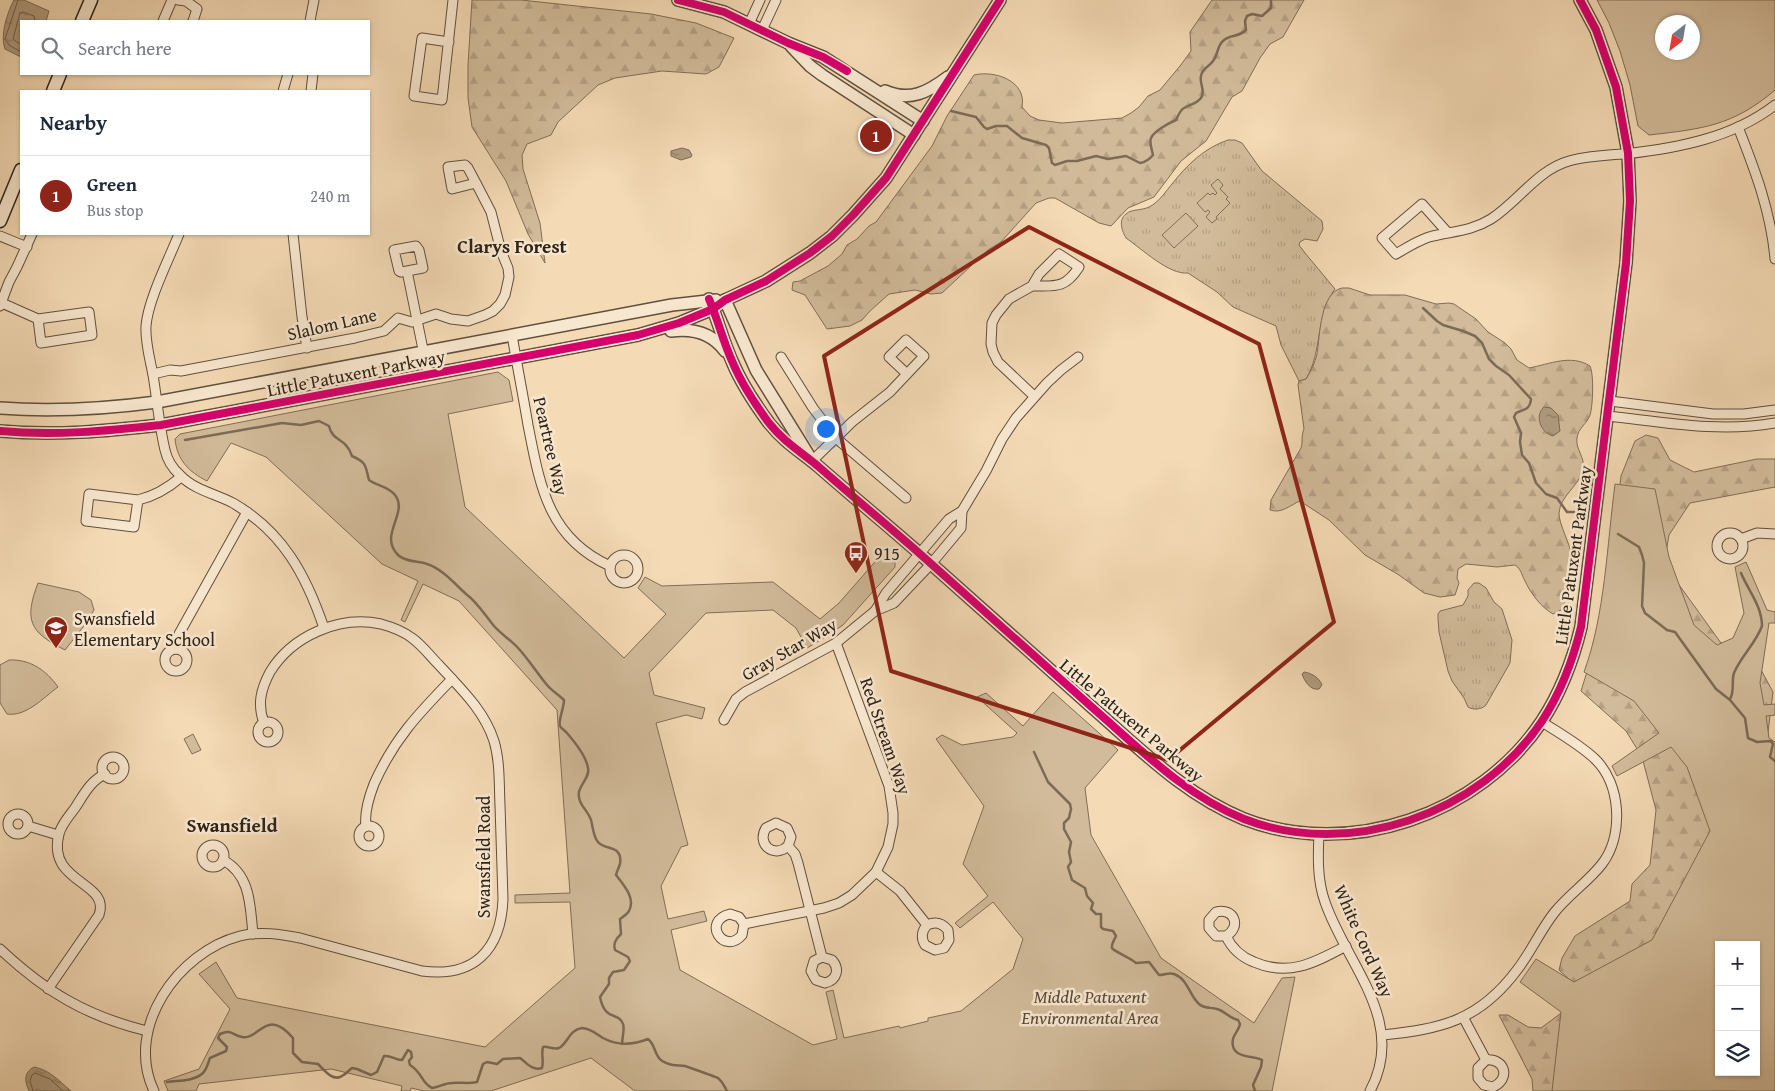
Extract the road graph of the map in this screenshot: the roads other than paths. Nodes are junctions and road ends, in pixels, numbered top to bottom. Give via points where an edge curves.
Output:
1 (91, 0) edge
2 (172, 0) edge
3 (184, 0) edge
4 (314, 0) edge
5 (453, 0) edge
6 (678, 0) edge
7 (760, 0) edge
8 (776, 0) edge
9 (1000, 0) edge
10 (1580, 0) edge
11 (82, 20) edge
12 (163, 20) edge
13 (193, 20) edge
14 (310, 20) edge
15 (749, 24) junction
16 (762, 30) junction
17 (449, 42) junction
18 (788, 43) junction
19 (953, 73) junction
20 (60, 75) edge
21 (288, 75) edge
22 (313, 75) edge
23 (865, 83) junction
24 (53, 90) edge
25 (283, 90) edge
26 (311, 90) edge
27 (1775, 105) edge
28 (923, 121) junction
29 (1738, 127) junction
30 (914, 134) junction
31 (1628, 153) junction
32 (20, 172) edge
33 (476, 183) dead end
34 (0, 221) edge
35 (1448, 233) junction
36 (32, 235) edge
37 (179, 235) edge
38 (293, 235) edge
39 (0, 236) edge
40 (27, 246) junction
41 (1775, 259) edge
42 (407, 271) dead end
43 (1032, 286) junction
44 (725, 300) junction
45 (1, 304) edge
46 (711, 304) junction
47 (38, 318) junction
48 (417, 321) junction
49 (512, 335) junction
50 (638, 335) junction
51 (308, 348) junction
52 (423, 352) junction
53 (782, 357) dead end
54 (1078, 357) dead end
55 (516, 359) junction
56 (732, 361) junction
57 (153, 374) junction
58 (428, 374) junction
59 (907, 374) dead end
60 (1034, 396) junction
61 (1610, 401) junction
62 (157, 402) junction
63 (0, 408) edge
64 (1775, 410) edge
65 (1608, 416) junction
66 (1775, 424) edge
67 (161, 425) junction
68 (0, 431) edge
69 (836, 438) junction
70 (812, 461) junction
71 (181, 477) junction
72 (906, 498) dead end
73 (138, 500) junction
74 (962, 511) junction
75 (247, 512) junction
76 (1775, 534) edge
77 (1741, 539) dead end
78 (919, 553) junction
79 (930, 564) junction
80 (610, 566) dead end
81 (876, 611) junction
82 (324, 628) junction
83 (836, 643) junction
84 (176, 649) dead end
85 (452, 680) junction
86 (724, 720) dead end
87 (264, 722) dead end
88 (1542, 722) junction
89 (105, 774) dead end
90 (28, 826) dead end
91 (366, 826) dead end
92 (1319, 833) junction
93 (58, 835) junction
94 (788, 846) dead end
95 (223, 860) dead end
96 (876, 872) junction
97 (811, 910) junction
98 (744, 924) dead end
99 (927, 925) dead end
100 (253, 934) junction
101 (1226, 936) dead end
102 (1346, 946) junction
103 (0, 949) edge
104 (822, 957) dead end
105 (48, 989) junction
106 (1463, 1017) junction
107 (148, 1031) junction
108 (1382, 1035) junction
109 (1486, 1060) dead end
110 (154, 1091) edge
111 (1370, 1091) edge

1 - 11 main road
2 - 12 street
3 - 13 street via 197,9
4 - 14 street
5 - 17 street
6 - 15 street via 724,12
7 - 15 street
8 - 16 street
9 - 19 street, Little Patuxent Parkway
10 - 31 street, Little Patuxent Parkway via 1610,66
15 - 16 street
16 - 18 street
17 - 17 street via 422,38 414,96 442,100
18 - 23 street via 824,57
18 - 30 street via 822,76
19 - 23 street via 932,89 915,96 894,95
19 - 28 street, Little Patuxent Parkway
20 - 24 main road
21 - 25 street
22 - 26 street
23 - 28 street
27 - 29 street
28 - 30 street, Little Patuxent Parkway
29 - 31 street via 1694,143
29 - 41 street via 1764,198
30 - 44 street, Little Patuxent Parkway via 880,184 832,236 766,282
31 - 35 street via 1581,158 1558,165 1491,219 1470,230
31 - 61 street, Little Patuxent Parkway via 1629,229
32 - 34 main road
33 - 48 street, Slalom Lane via 491,212 508,268 505,295 493,311 477,318 459,321 432,314
35 - 35 street via 1416,243 1396,254 1382,238 1422,204
36 - 40 street
37 - 57 street via 148,315 146,336
38 - 51 street
39 - 40 street
40 - 45 street via 8,282
42 - 48 street
43 - 43 street via 1058,254 1078,267 1065,284
43 - 60 street via 1008,299 996,315 990,333 998,362
44 - 46 street, Little Patuxent Parkway
44 - 70 street, Little Patuxent Parkway via 756,370
45 - 47 street
46 - 49 street, Little Patuxent Parkway
46 - 50 street, Little Patuxent Parkway via 679,323
46 - 56 street, Little Patuxent Parkway
47 - 47 street via 41,343 92,335 89,312
48 - 51 street, Slalom Lane via 398,318 384,331
48 - 52 street
49 - 52 street, Little Patuxent Parkway
49 - 55 street, Peartree Way
50 - 55 street, Little Patuxent Parkway
50 - 56 street via 682,330 699,332 720,344
51 - 57 street, Slalom Lane
52 - 58 street
52 - 62 street, Little Patuxent Parkway
53 - 69 street
54 - 60 street
55 - 58 street, Little Patuxent Parkway
55 - 80 street, Peartree Way via 539,477 549,507 567,536 597,560
56 - 70 street, Little Patuxent Parkway via 769,422 786,443
57 - 62 street
58 - 67 street, Little Patuxent Parkway
59 - 69 street
60 - 74 street via 1009,427
61 - 64 street via 1713,414
61 - 65 street, Little Patuxent Parkway
62 - 63 street, Little Patuxent Parkway via 85,410
62 - 67 street
65 - 66 street via 1720,428
65 - 88 street, Little Patuxent Parkway via 1581,627 1567,673
67 - 68 street, Little Patuxent Parkway via 84,433
67 - 71 street via 168,458
69 - 70 street
69 - 72 street
70 - 78 street, Little Patuxent Parkway
71 - 73 street via 163,491
71 - 75 street
73 - 73 street via 134,527 86,521 89,494
74 - 78 street, Gray Star Way via 949,518
74 - 79 street, Gray Star Way via 961,528
75 - 82 street via 271,532 292,558 311,591
75 - 84 street via 179,634
76 - 77 street via 1757,533
78 - 79 street, Little Patuxent Parkway
78 - 81 street, Gray Star Way via 886,592
79 - 81 street, Gray Star Way via 894,603
79 - 92 street, Little Patuxent Parkway via 1191,791 1211,804 1248,820
81 - 83 street, Gray Star Way
82 - 85 street, Swansfield Road via 350,623 393,628 414,639
82 - 87 street, Swansfield Road via 296,644 274,666 266,679 259,703
83 - 86 street, Gray Star Way via 745,692 736,699
83 - 96 street, Red Stream Way via 892,799 891,834
85 - 91 street via 411,722 390,751 372,789
85 - 100 street, Swansfield Road via 482,715 497,756 502,917 489,947 474,962 439,973 300,938
88 - 92 street, Little Patuxent Parkway via 1492,775 1444,806 1382,828
88 - 106 street via 1586,751 1603,769 1614,793 1615,831 1603,862 1556,911 1518,970 1489,1000
89 - 93 street via 93,782
90 - 93 street
92 - 102 street, White Cord Way via 1320,885 1330,916
93 - 105 street via 58,852 63,867 96,894 102,909
94 - 97 street via 795,854
95 - 100 street via 242,877 249,898
96 - 97 street, Red Stream Way via 845,899
96 - 99 street via 900,891
97 - 98 street, Red Stream Way
97 - 104 street
100 - 107 street, Swansfield Road via 212,947 187,966 157,1005
101 - 102 street via 1234,950 1243,956 1276,968 1305,965
102 - 108 street, White Cord Way via 1370,991
103 - 105 street
105 - 107 street via 104,1019
106 - 108 street via 1429,1029
106 - 109 street
107 - 110 street, Swansfield Road via 147,1061
108 - 111 street, White Cord Way via 1380,1062

